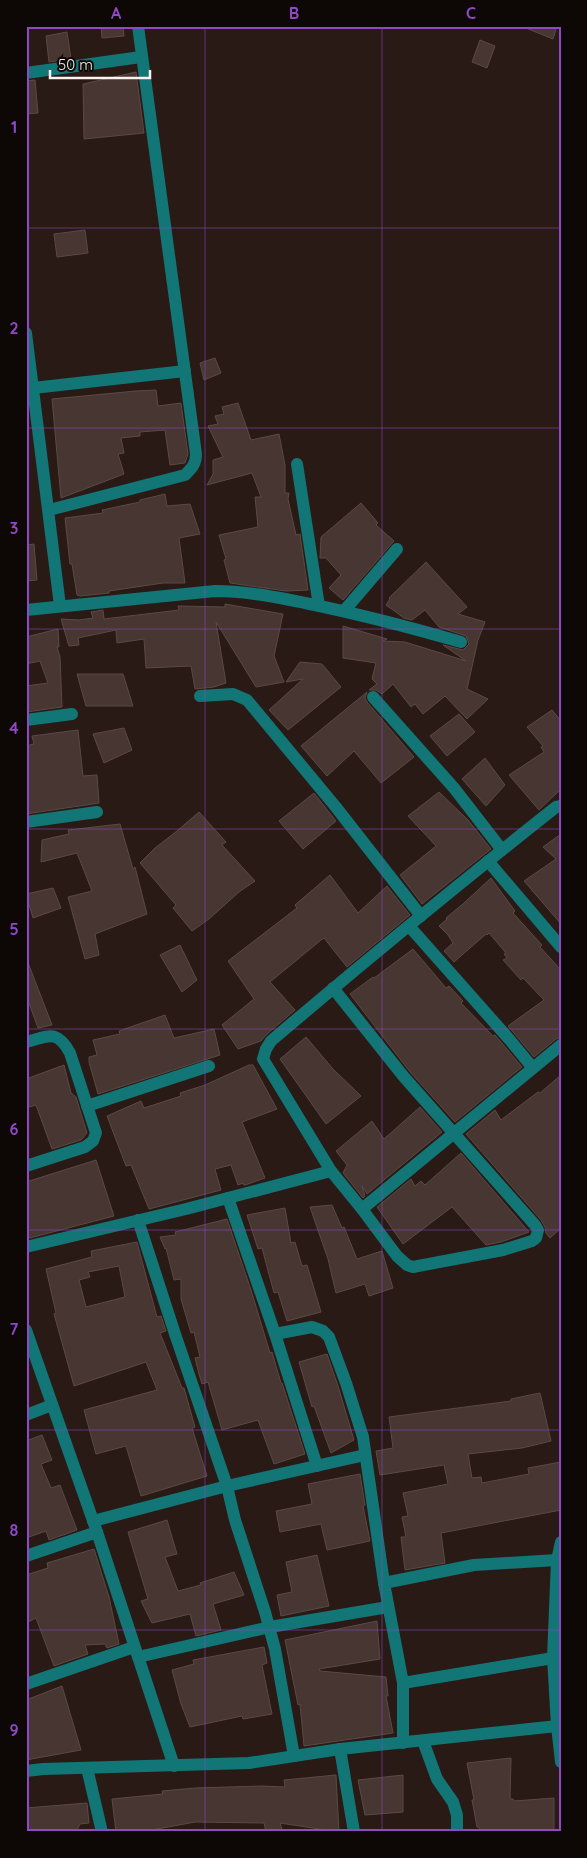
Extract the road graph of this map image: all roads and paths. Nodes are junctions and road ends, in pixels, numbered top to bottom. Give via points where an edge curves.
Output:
1 (138, 26) edge
2 (141, 57) junction
3 (26, 73) edge
4 (26, 333) edge
5 (185, 371) junction
6 (33, 388) junction
7 (297, 464) dead end
8 (49, 510) junction
9 (397, 549) dead end
10 (60, 606) junction
11 (319, 606) junction
12 (26, 610) edge
13 (344, 611) junction
14 (461, 642) dead end
15 (200, 696) dead end
16 (373, 697) dead end
17 (72, 714) dead end
18 (26, 720) edge
19 (561, 806) edge
20 (97, 812) dead end
21 (26, 822) edge
22 (502, 850) junction
23 (488, 861) junction
24 (421, 916) junction
25 (409, 926) junction
26 (561, 947) edge
27 (333, 988) junction
28 (26, 1042) edge
29 (561, 1045) edge
30 (209, 1066) dead end
31 (533, 1068) junction
32 (87, 1106) junction
33 (455, 1133) junction
34 (26, 1166) edge
35 (331, 1171) junction
36 (228, 1198) junction
37 (362, 1209) junction
38 (138, 1220) junction
39 (26, 1247) edge
40 (26, 1330) edge
41 (275, 1334) junction
42 (52, 1405) junction
43 (26, 1415) edge
44 (365, 1454) junction
45 (317, 1466) junction
46 (227, 1486) junction
47 (95, 1527) junction
48 (561, 1542) edge
49 (26, 1556) edge
50 (557, 1560) junction
51 (384, 1583) junction
52 (388, 1607) junction
53 (270, 1627) junction
54 (136, 1652) junction
55 (553, 1658) junction
56 (403, 1683) junction
57 (26, 1684) edge
58 (559, 1726) edge
59 (423, 1741) junction
60 (403, 1743) junction
61 (340, 1750) junction
62 (294, 1756) junction
63 (561, 1762) edge
64 (174, 1766) junction
65 (86, 1768) junction
66 (26, 1771) edge
67 (102, 1832) edge
68 (354, 1832) edge
69 (457, 1832) edge

1 - 2 street
2 - 3 street
2 - 5 street
4 - 6 street
5 - 6 street
5 - 8 street via 196,454 192,468 185,475
6 - 8 street
7 - 11 street
8 - 10 street
9 - 13 street
10 - 11 street via 215,591 259,594
10 - 12 street
11 - 13 street
13 - 14 street
15 - 24 street via 233,694 247,700
16 - 22 street via 454,788
17 - 18 street
19 - 22 street
20 - 21 street
22 - 23 street
23 - 24 street
23 - 26 street
24 - 25 street
25 - 27 street
25 - 31 street
27 - 33 street via 404,1077
27 - 35 street via 272,1040 263,1059
28 - 32 street via 48,1036 64,1041
29 - 31 street
30 - 32 street
31 - 33 street
32 - 34 street via 96,1133 93,1141 85,1147
33 - 37 street
33 - 37 street via 535,1225 538,1230 536,1238 503,1250 412,1267 397,1256
35 - 36 street
35 - 37 street
36 - 38 street
36 - 41 street
38 - 39 street
38 - 46 street
40 - 42 street
41 - 44 street via 312,1327 329,1337 349,1392
41 - 45 street
42 - 43 street
42 - 47 street
44 - 45 street
44 - 51 street
45 - 46 street
46 - 47 street
46 - 53 street
47 - 49 street
47 - 54 street
48 - 50 street
50 - 51 street via 474,1566
50 - 55 street
51 - 52 street
52 - 53 street
52 - 56 street
53 - 54 street
53 - 62 street
54 - 57 street
54 - 64 street
55 - 56 street
55 - 58 street
56 - 60 street
58 - 59 street
58 - 63 street
59 - 60 street
59 - 69 street via 437,1779 453,1802
60 - 61 street
61 - 62 street
61 - 68 street
62 - 64 street via 249,1763
64 - 65 street
65 - 66 street
65 - 67 street

